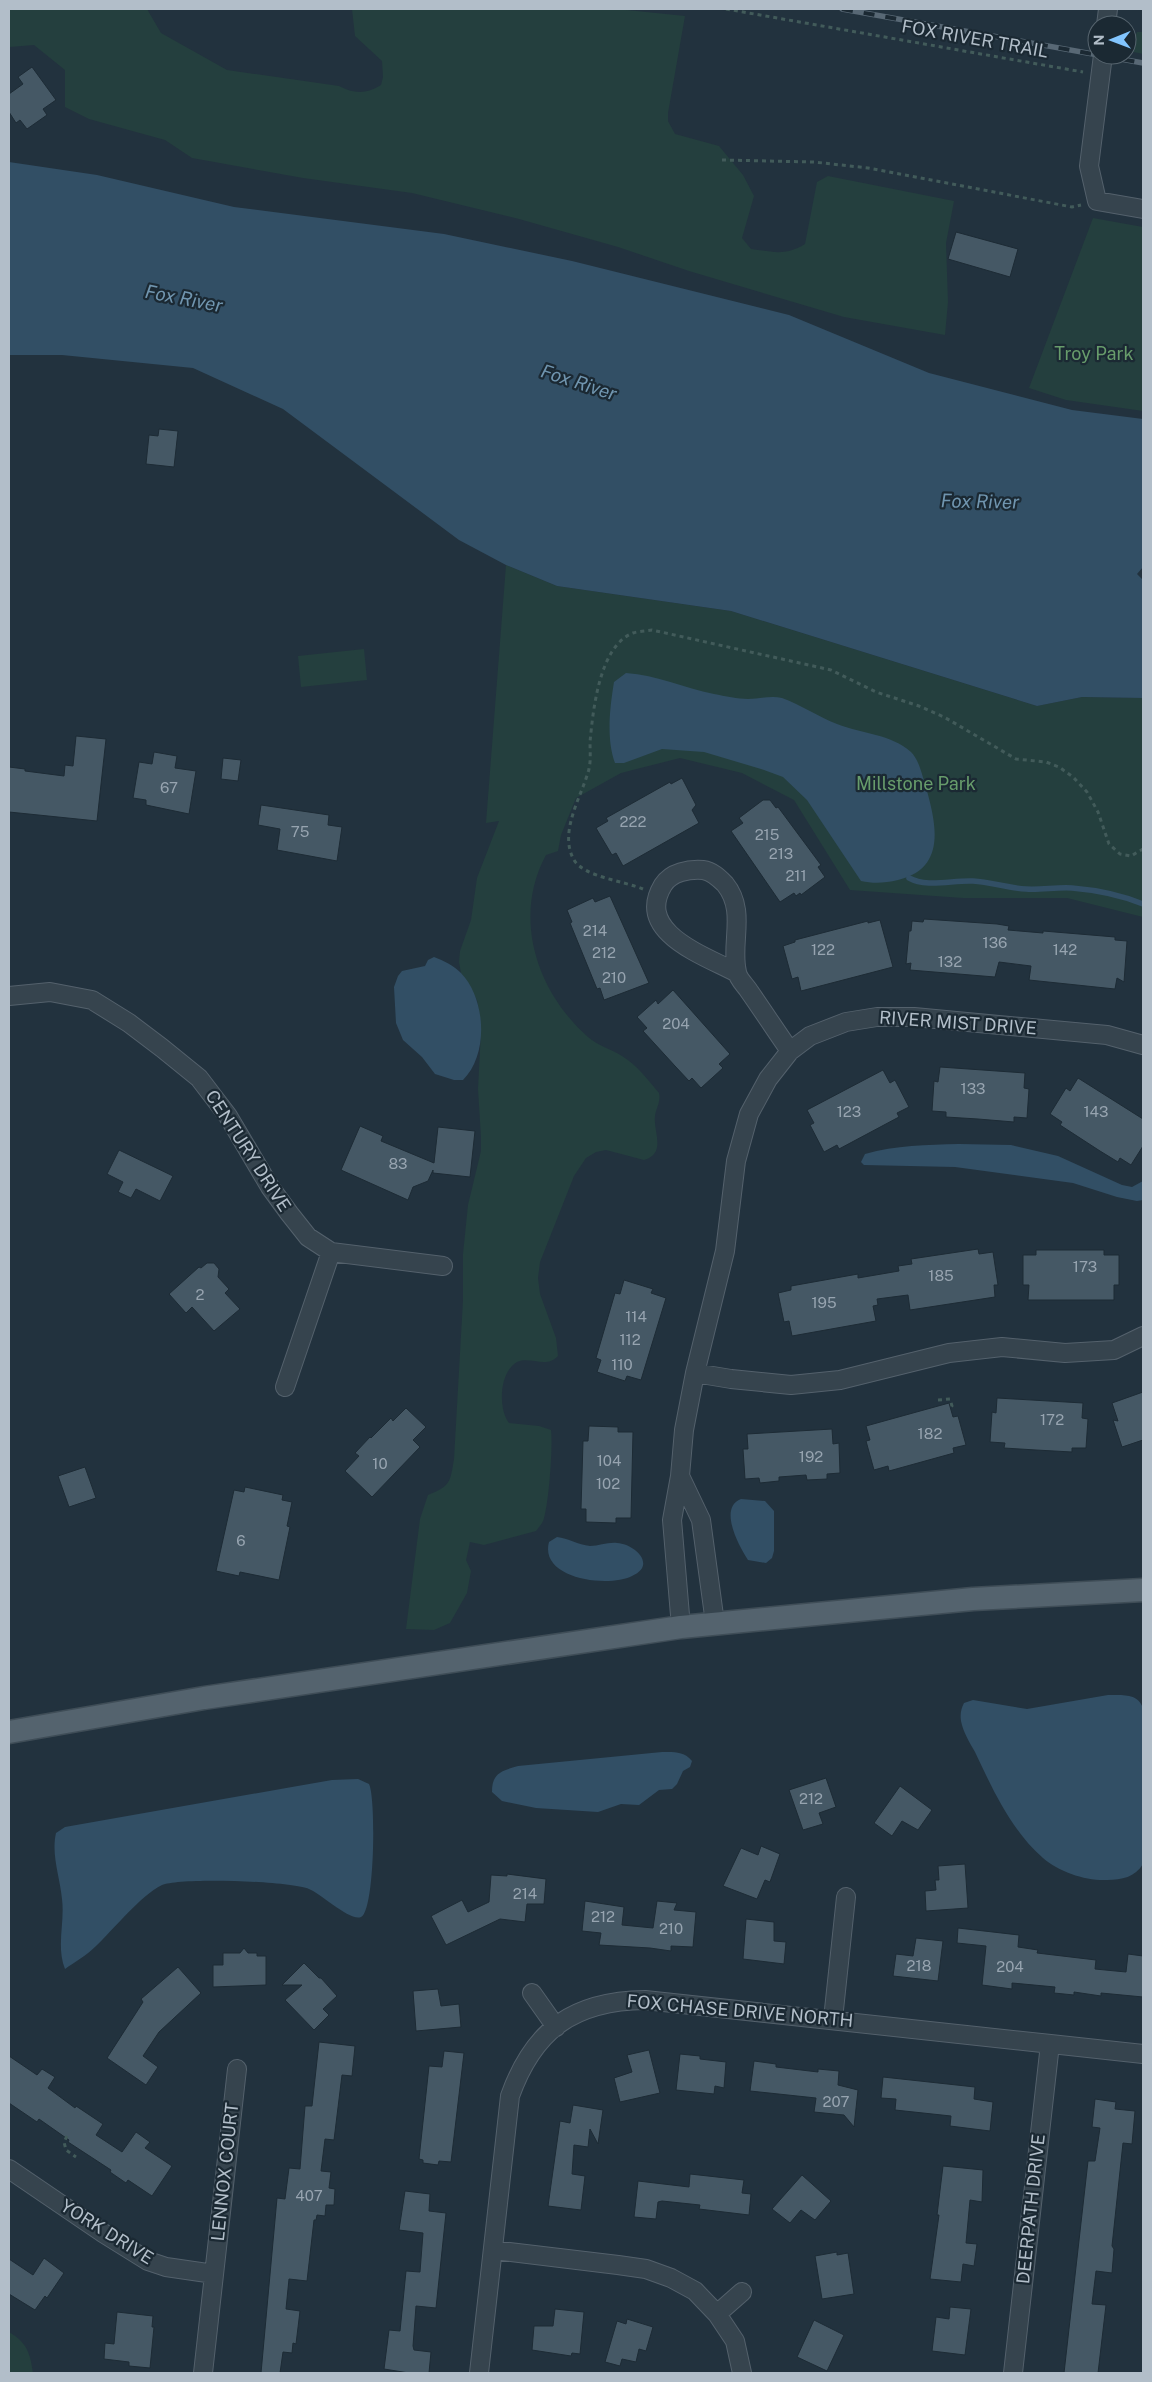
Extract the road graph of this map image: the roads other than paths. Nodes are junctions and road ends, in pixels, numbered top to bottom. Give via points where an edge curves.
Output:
1 (1102, 65) edge
2 (1143, 209) edge
3 (737, 973) junction
4 (9, 996) edge
5 (1143, 1045) edge
6 (790, 1051) junction
7 (331, 1252) junction
8 (443, 1266) dead end
9 (1143, 1336) edge
10 (695, 1373) junction
11 (285, 1387) dead end
12 (680, 1476) junction
13 (1143, 1590) edge
14 (715, 1623) junction
15 (681, 1626) junction
16 (9, 1732) edge
17 (846, 1897) dead end
18 (532, 1993) dead end
19 (834, 2019) junction
20 (556, 2027) junction
21 (1050, 2044) junction
22 (1143, 2054) edge
23 (237, 2069) dead end
24 (9, 2169) edge
25 (493, 2250) junction
26 (214, 2274) junction
27 (742, 2292) dead end
28 (717, 2314) junction
29 (203, 2373) edge
30 (479, 2373) edge
31 (742, 2373) edge
32 (1013, 2373) edge

1 - 2 street via 1089,166 1097,201
3 - 3 street via 736,911 732,892 719,877 705,870 684,870 667,879 658,894 657,910 662,925 692,952
3 - 6 street
4 - 7 street, CENTURY DRIVE via 50,992 92,1000 129,1023 177,1060 199,1078 228,1116 288,1213 308,1237
5 - 6 street, RIVER MIST DRIVE via 1108,1035 877,1016 846,1022 810,1036
6 - 10 street, RIVER MIST DRIVE via 768,1079 749,1114 736,1161 725,1252
7 - 8 street, CENTURY DRIVE
7 - 11 street
9 - 10 street via 1114,1350 1065,1353 1002,1348 950,1353 840,1380 791,1385
10 - 12 street, RIVER MIST DRIVE via 684,1430
12 - 14 street via 701,1520
12 - 15 street, RIVER MIST DRIVE via 672,1520
13 - 14 main road via 973,1599
14 - 15 main road
15 - 16 main road via 204,1698
17 - 19 street
18 - 20 street
19 - 20 street, FOX CHASE DRIVE NORTH via 654,2000 618,2000 591,2006
19 - 21 street, FOX CHASE DRIVE NORTH
20 - 25 street, FOX CHASE DRIVE NORTH via 532,2050 520,2069 510,2096
21 - 22 street, FOX CHASE DRIVE NORTH
21 - 32 street, DEERPATH DRIVE
23 - 26 street, LENNOX COURT
24 - 26 street, YORK DRIVE via 148,2261
25 - 28 street via 646,2270 695,2291
25 - 30 street, FOX CHASE DRIVE NORTH
26 - 29 street, LENNOX COURT
27 - 28 street
28 - 31 street via 734,2341

